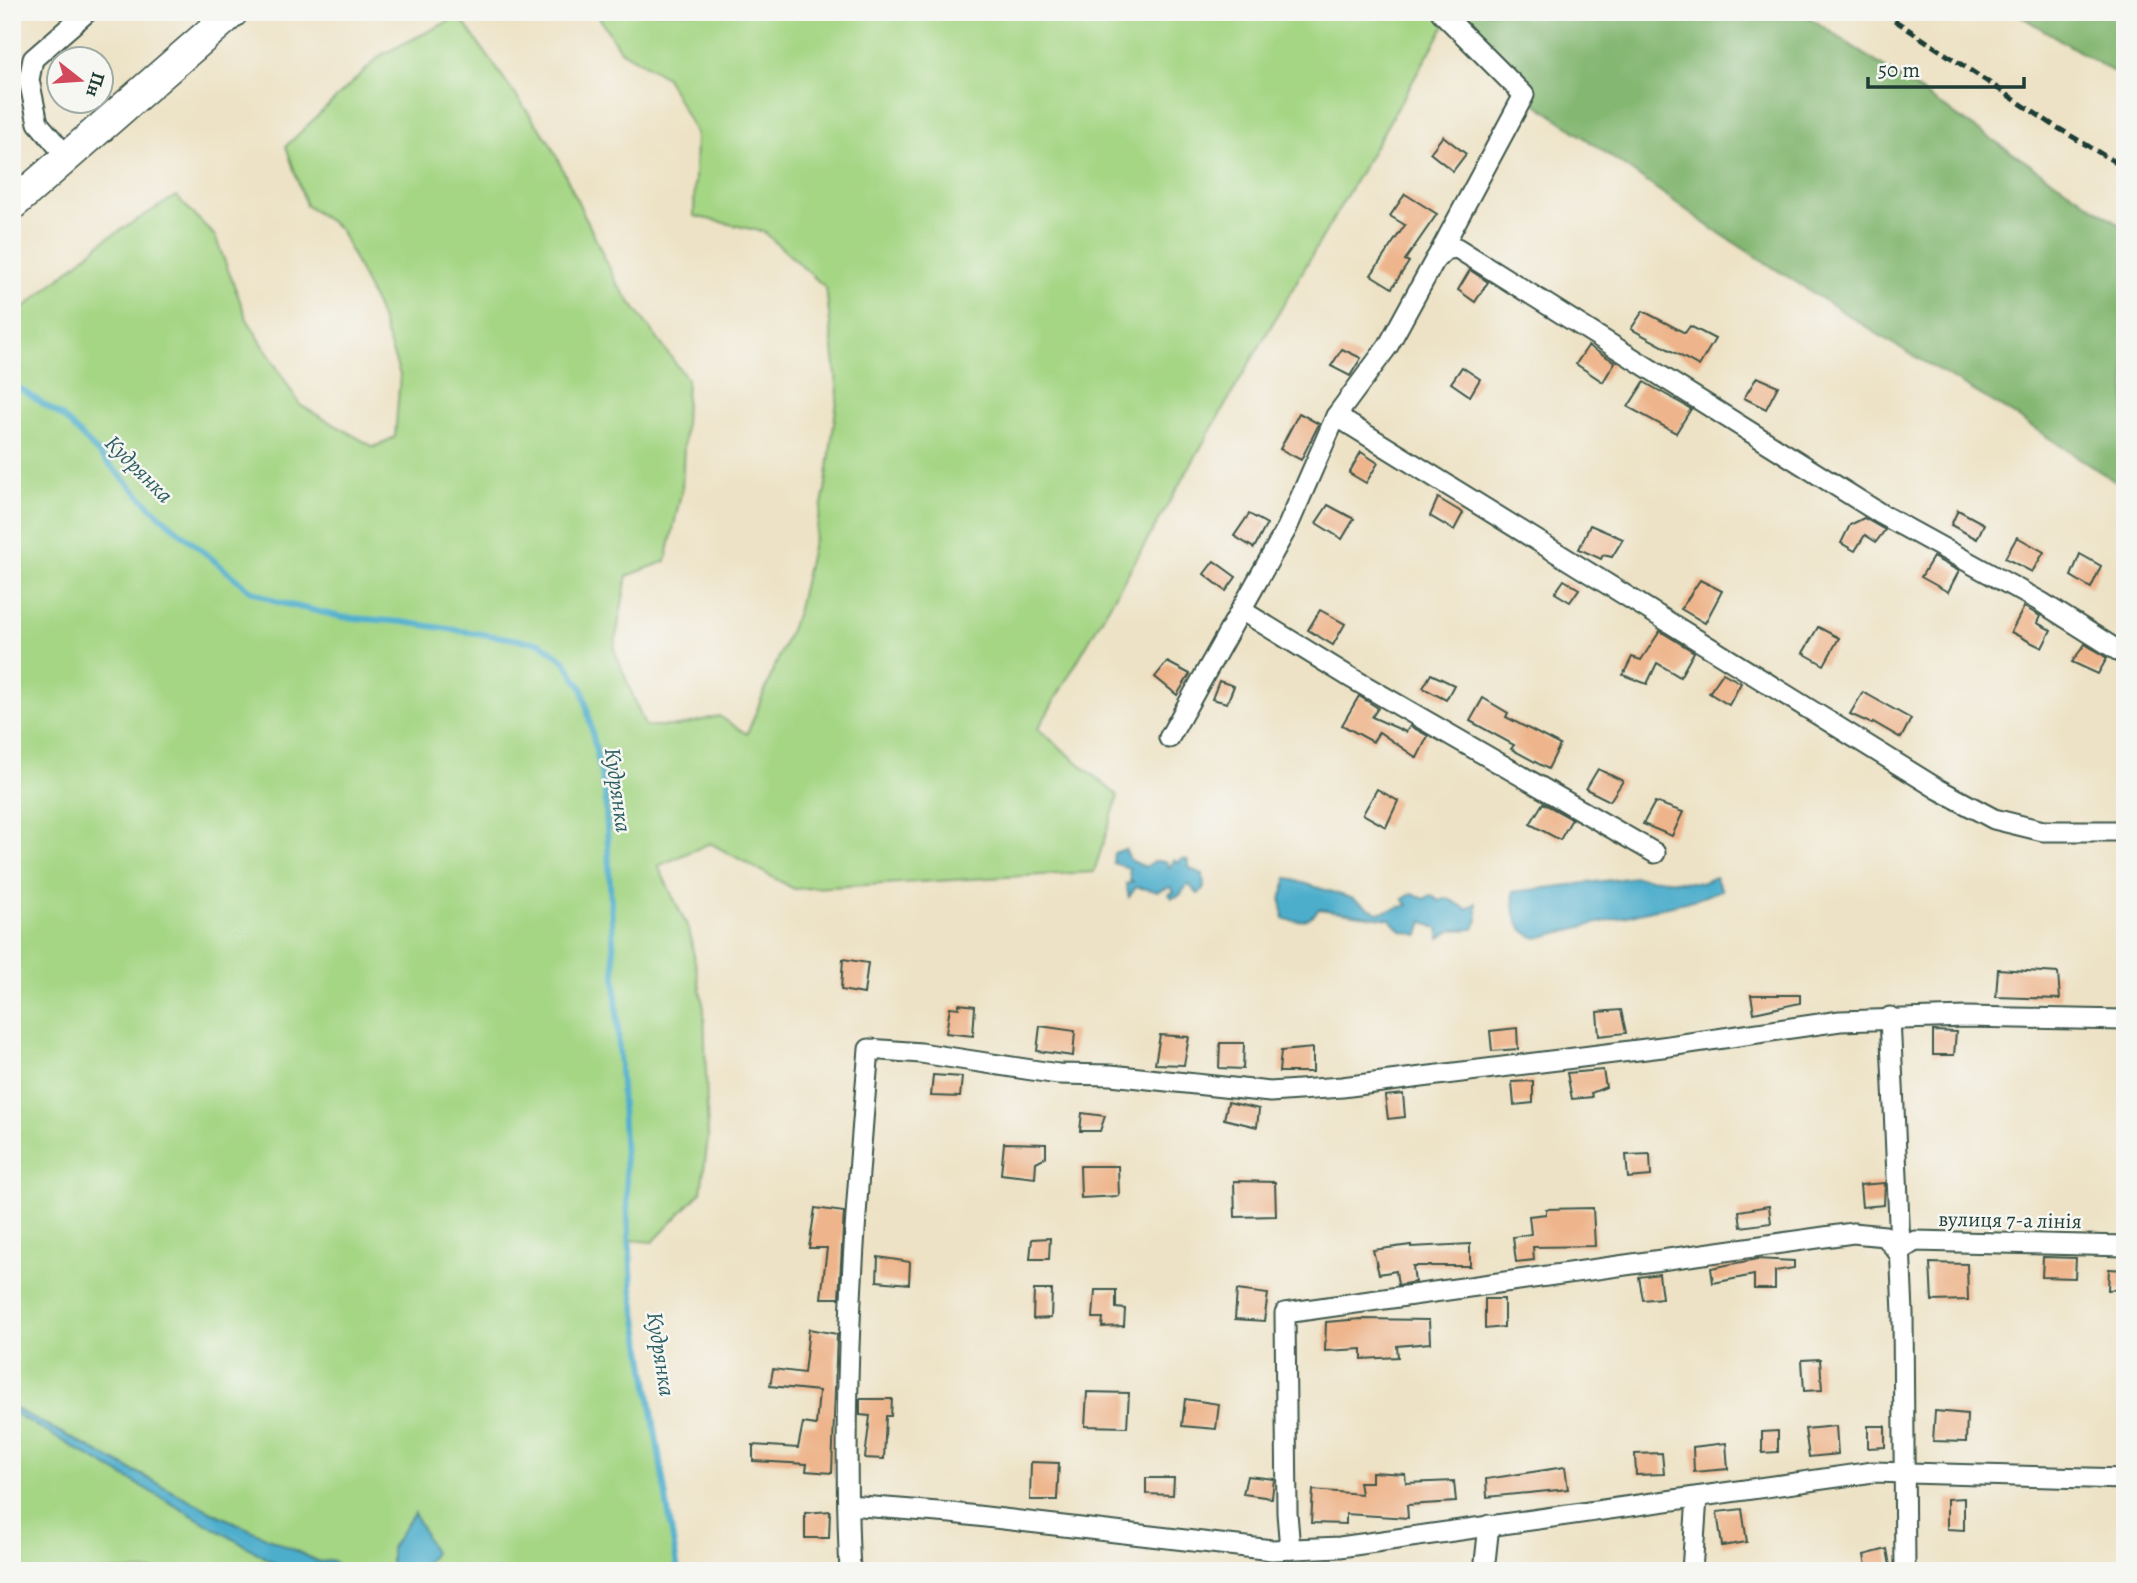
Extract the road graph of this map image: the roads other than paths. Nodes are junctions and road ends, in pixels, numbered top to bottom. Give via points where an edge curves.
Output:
1 (87, 12) edge
2 (233, 12) edge
3 (1441, 12) edge
4 (67, 157) junction
5 (12, 205) edge
6 (1435, 260) junction
7 (1336, 416) junction
8 (1241, 610) junction
9 (2125, 655) edge
10 (1169, 738) dead end
11 (2125, 831) edge
12 (1655, 853) dead end
13 (1891, 1017) junction
14 (2125, 1020) edge
15 (2125, 1246) edge
16 (1898, 1252) junction
17 (1903, 1472) junction
18 (2125, 1479) edge
19 (1697, 1497) junction
20 (848, 1505) junction
21 (1489, 1525) junction
22 (1290, 1549) junction
23 (850, 1571) edge
24 (1484, 1571) edge
25 (1692, 1571) edge
26 (1905, 1571) edge

1 - 4 street via 33,59 29,80 38,123
2 - 4 highway
3 - 6 street via 1524,95
4 - 5 highway
6 - 7 street via 1388,346
6 - 9 street via 1445,250 1457,248 1471,255 1881,514 2041,601
7 - 8 street via 1287,528
7 - 11 street via 1938,789 1994,819 2043,831
8 - 10 street
8 - 12 street
13 - 14 street
13 - 16 street
13 - 20 street via 1342,1087 1270,1092 1058,1074 869,1049 852,1294
15 - 16 street, вулиця 7-а лінія via 1915,1241
16 - 17 street via 1903,1313
16 - 22 street via 1885,1236 1853,1233 1284,1313
17 - 18 street
17 - 19 street via 1873,1472
17 - 26 street
19 - 21 street
19 - 25 street
20 - 22 street
20 - 23 street
21 - 22 street via 1340,1547
21 - 24 street

